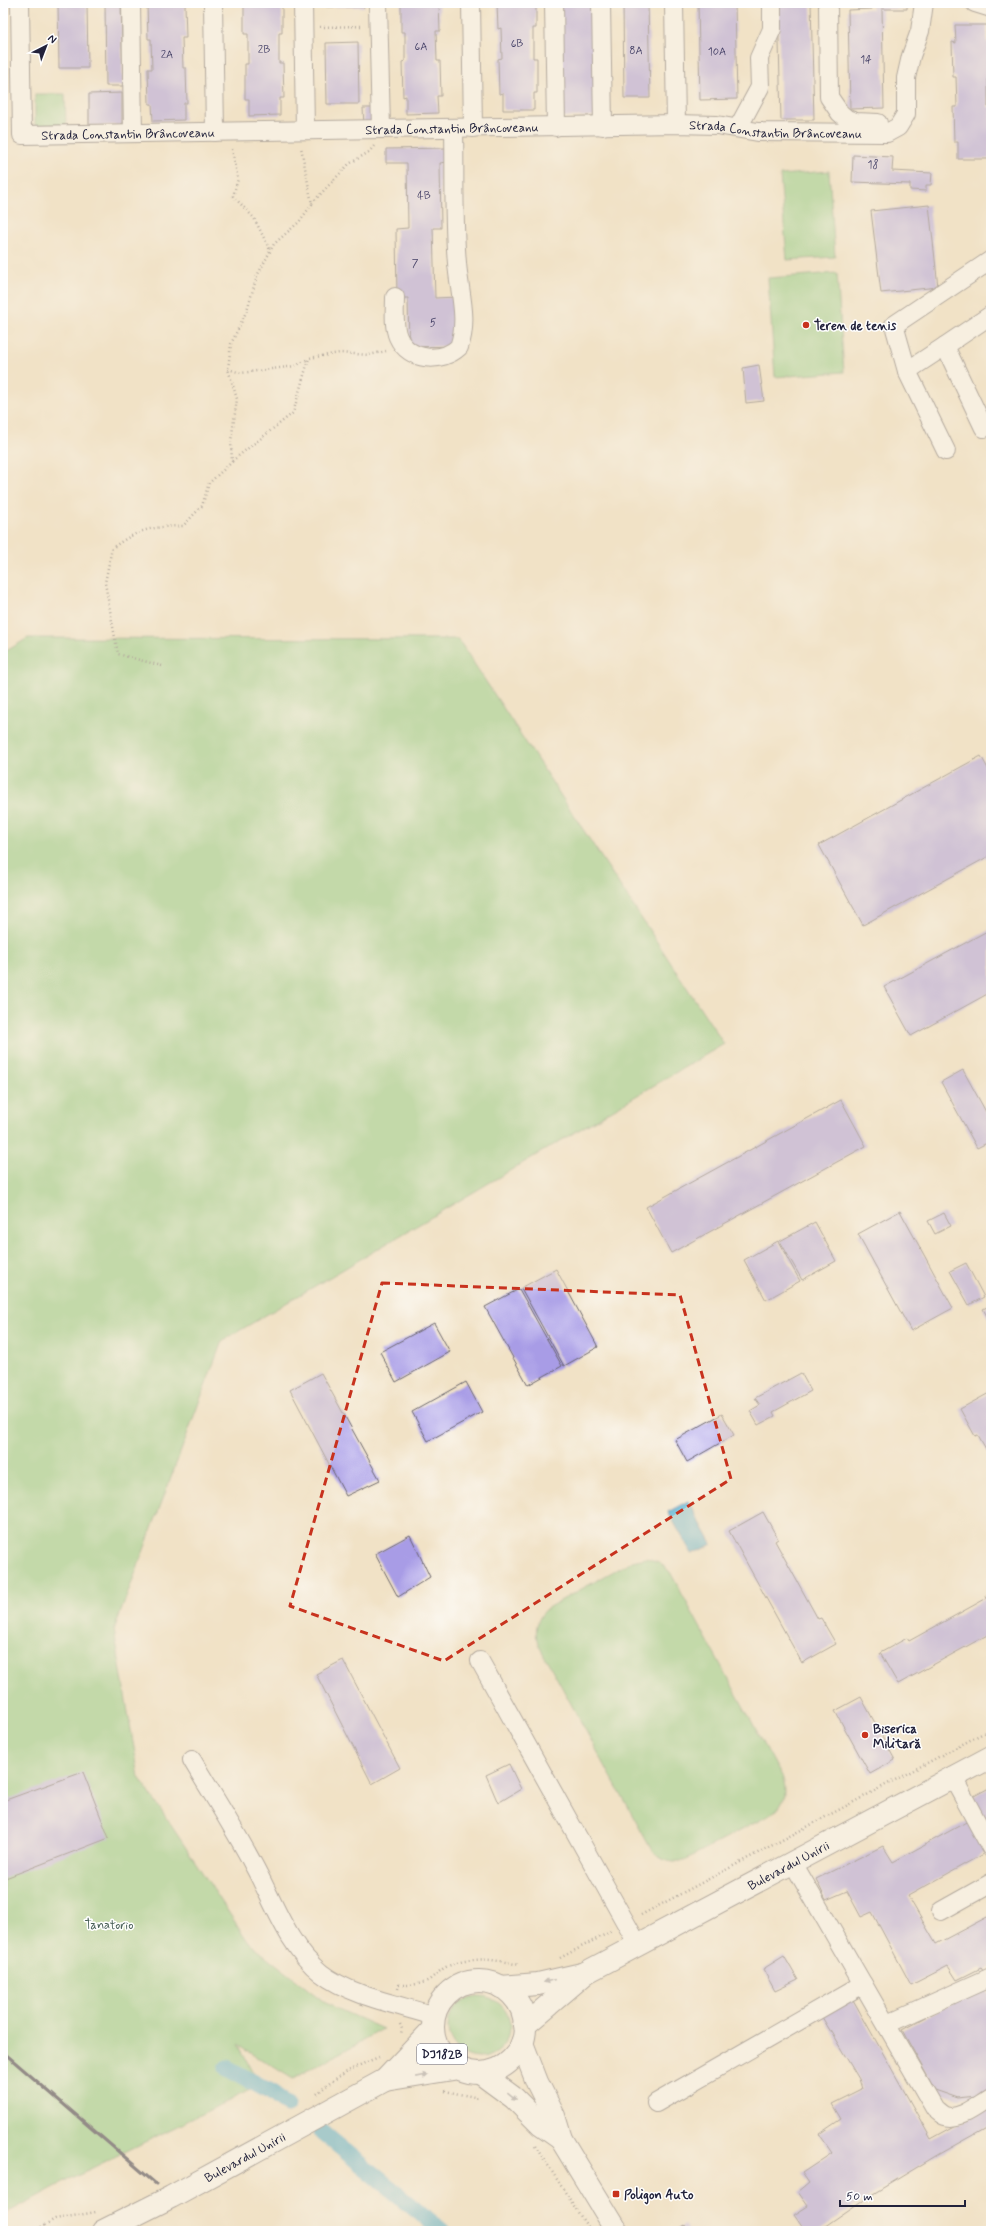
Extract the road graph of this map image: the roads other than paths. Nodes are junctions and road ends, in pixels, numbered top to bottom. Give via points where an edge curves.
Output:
1 (20, 3) edge
2 (131, 3) edge
3 (213, 3) edge
4 (303, 3) edge
5 (378, 3) edge
6 (470, 3) edge
7 (554, 3) edge
8 (601, 3) edge
9 (674, 3) edge
10 (772, 3) edge
11 (828, 3) edge
12 (924, 3) edge
13 (975, 3) edge
14 (991, 8) edge
15 (902, 123) junction
16 (676, 124) junction
17 (556, 126) junction
18 (603, 126) junction
19 (454, 128) junction
20 (473, 128) junction
21 (738, 128) junction
22 (387, 129) junction
23 (302, 130) junction
24 (221, 132) junction
25 (134, 133) junction
26 (991, 260) edge
27 (395, 297) dead end
28 (991, 315) edge
29 (945, 346) junction
30 (907, 371) junction
31 (984, 428) dead end
32 (946, 451) dead end
33 (480, 1661) dead end
34 (991, 1757) edge
35 (192, 1760) dead end
36 (953, 1778) junction
37 (991, 1848) edge
38 (793, 1863) junction
39 (991, 1883) edge
40 (941, 1910) dead end
41 (638, 1945) junction
42 (587, 1972) junction
43 (991, 1977) edge
44 (862, 1984) junction
45 (501, 1987) junction
46 (433, 2023) junction
47 (887, 2024) junction
48 (523, 2035) junction
49 (459, 2068) junction
50 (480, 2073) junction
51 (385, 2080) junction
52 (991, 2097) edge
53 (656, 2103) dead end
54 (561, 2139) junction
55 (103, 2221) edge
56 (617, 2231) edge

1 - 25 street, Strada Constantin Brâncoveanu via 22,135
2 - 25 street
3 - 24 street
4 - 23 street
5 - 22 street
6 - 20 street
7 - 17 street
8 - 18 street
9 - 16 street
10 - 21 street via 772,30 760,58 760,87
11 - 15 street via 829,97 834,106 840,114 856,122
12 - 15 street via 920,31 906,78 907,104
13 - 14 street
15 - 21 street, Strada Constantin Brâncoveanu via 893,131 881,134 758,132
16 - 18 street, Strada Constantin Brâncoveanu
16 - 21 street, Strada Constantin Brâncoveanu
17 - 18 street, Strada Constantin Brâncoveanu
17 - 20 street, Strada Constantin Brâncoveanu
19 - 20 street, Strada Constantin Brâncoveanu
19 - 22 street, Strada Constantin Brâncoveanu
19 - 27 street via 457,262 463,310 462,338 459,347 444,357 424,358 413,354 399,339 396,330
22 - 23 street, Strada Constantin Brâncoveanu
23 - 24 street, Strada Constantin Brâncoveanu
24 - 25 street, Strada Constantin Brâncoveanu
26 - 30 street via 894,325
28 - 29 street
29 - 30 street
29 - 31 street
30 - 32 street
33 - 41 street
34 - 36 main road, Bulevardul Unirii / DJ182B
35 - 46 street via 306,1959 322,1974 342,1985 394,2004
36 - 37 street
36 - 38 main road, Bulevardul Unirii / DJ182B
38 - 41 main road, Bulevardul Unirii / DJ182B
38 - 44 street
39 - 40 street
41 - 42 main road, Bulevardul Unirii / DJ182B
42 -> 45 main road, Bulevardul Unirii / DJ182B via 538,1984
42 - 48 main road, Bulevardul Unirii / DJ182B
43 - 47 street
44 - 47 street
44 - 53 street
45 - 46 main road, DJ182B via 478,1981 455,1988 438,2005
45 - 48 main road via 520,2008
46 - 49 main road, DJ182B via 435,2041 440,2052
46 - 51 main road, Bulevardul Unirii / DJ182B
47 - 52 street via 936,2109 945,2116 954,2117 965,2113
48 - 50 main road, DJ182B via 510,2061 491,2071
48 - 54 main road via 537,2082 554,2116
49 - 50 main road, DJ182B
51 -> 49 main road, Bulevardul Unirii / DJ182B
50 -> 54 main road via 514,2098 541,2125
51 - 55 main road, Bulevardul Unirii / DJ182B via 317,2105 295,2128 171,2197
54 - 56 main road

